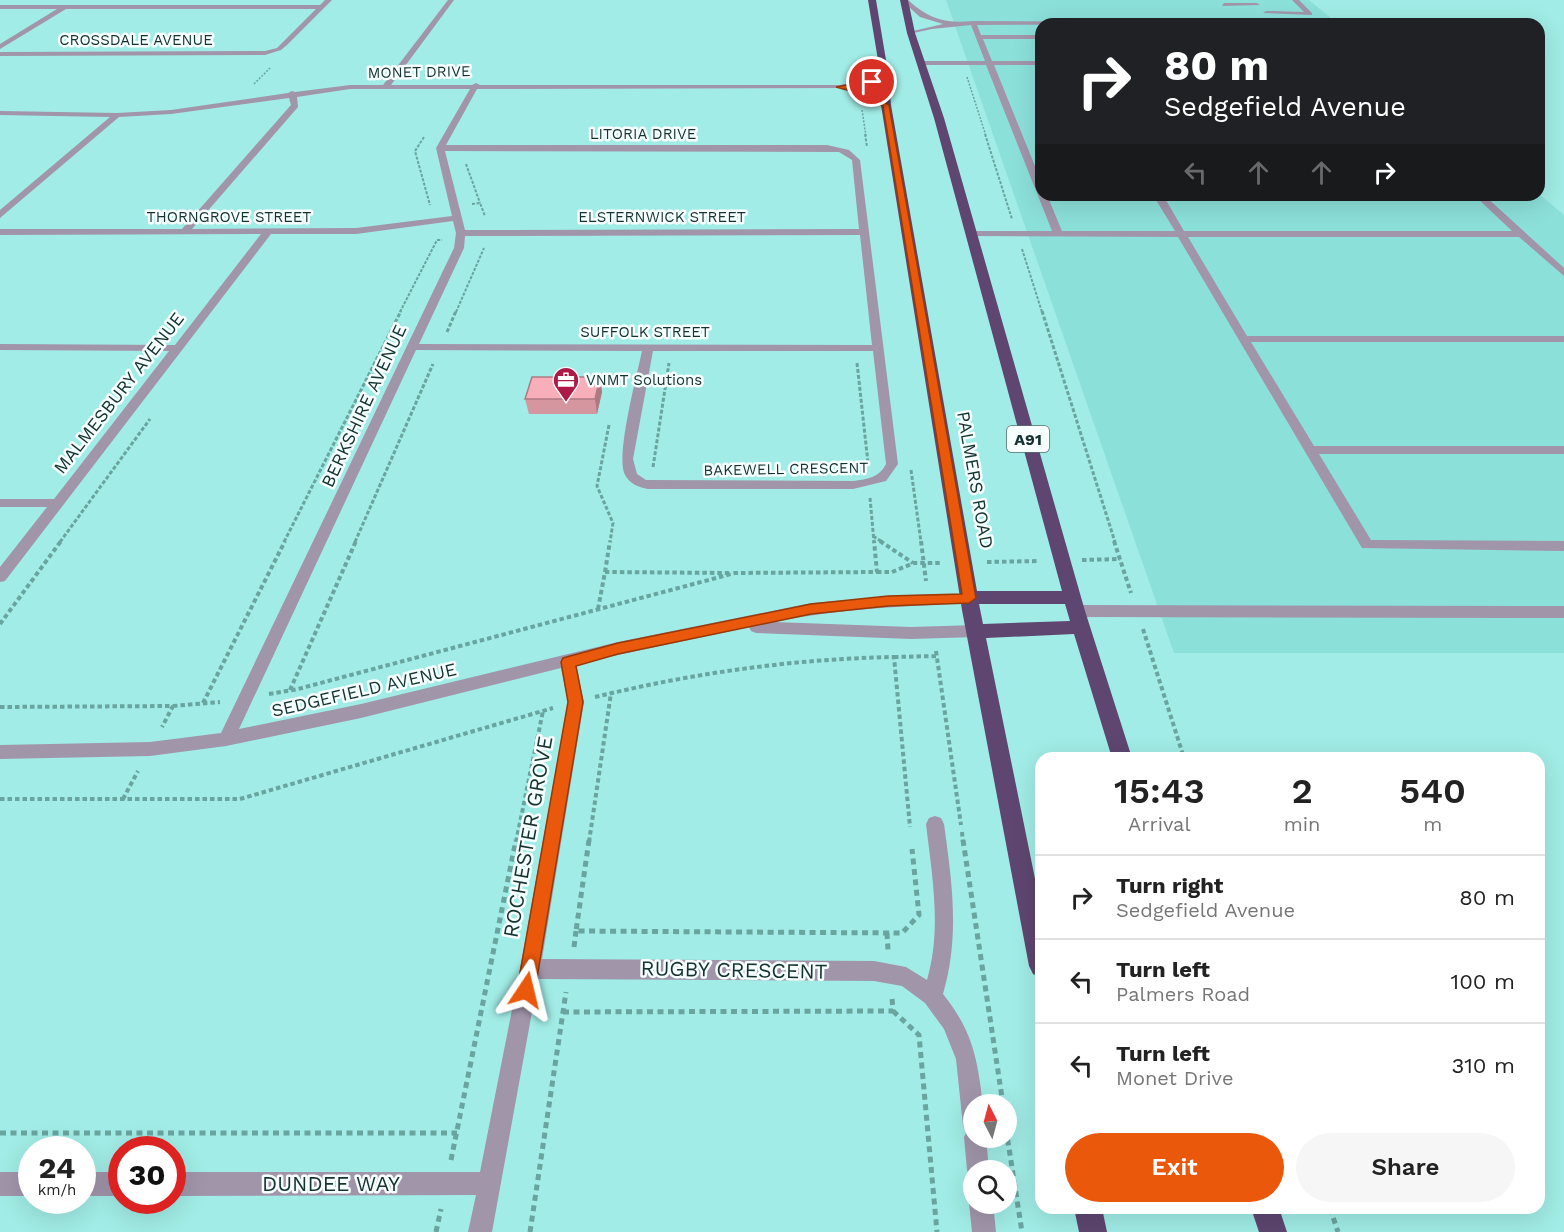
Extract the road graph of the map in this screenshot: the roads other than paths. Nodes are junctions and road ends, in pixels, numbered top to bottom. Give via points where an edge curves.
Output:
1 (28, 0) edge
2 (329, 0) edge
3 (451, 0) edge
4 (872, 0) edge
5 (904, 0) edge
6 (1295, 0) edge
7 (1224, 5) dead end
8 (1257, 5) dead end
9 (0, 7) edge
10 (16, 7) junction
11 (65, 7) junction
12 (322, 7) junction
13 (1266, 13) dead end
14 (973, 23) junction
15 (1035, 23) edge
16 (962, 24) junction
17 (911, 33) junction
18 (979, 37) junction
19 (1035, 37) edge
20 (0, 47) edge
21 (0, 54) edge
22 (922, 63) junction
23 (989, 63) junction
24 (1035, 63) edge
25 (884, 72) junction
26 (476, 85) junction
27 (386, 86) junction
28 (840, 87) junction
29 (292, 93) junction
30 (886, 105) junction
31 (0, 113) edge
32 (117, 115) junction
33 (440, 148) junction
34 (847, 151) joint
35 (1035, 177) edge
36 (1045, 201) edge
37 (1161, 201) edge
38 (1485, 201) edge
39 (0, 215) edge
40 (457, 218) junction
41 (0, 232) edge
42 (184, 232) junction
43 (268, 232) junction
44 (863, 232) junction
45 (461, 233) junction
46 (971, 234) junction
47 (1058, 234) junction
48 (1180, 234) junction
49 (1521, 234) junction
50 (1564, 273) edge
51 (1244, 339) junction
52 (1564, 339) edge
53 (0, 347) edge
54 (412, 347) junction
55 (648, 347) junction
56 (177, 348) junction
57 (878, 348) junction
58 (1310, 450) junction
59 (1564, 450) edge
60 (0, 503) edge
61 (58, 503) junction
62 (1564, 546) edge
63 (0, 578) edge
64 (969, 598) junction
65 (1076, 612) junction
66 (1564, 612) edge
67 (732, 627) junction
68 (976, 631) junction
69 (568, 662) junction
70 (226, 739) junction
71 (0, 752) edge
72 (1120, 752) edge
73 (936, 824) dead end
74 (1035, 935) edge
75 (530, 969) junction
76 (932, 996) junction
77 (971, 1094) edge
78 (490, 1183) junction
79 (0, 1184) edge
80 (18, 1184) edge
81 (186, 1184) edge
82 (982, 1214) edge
83 (1089, 1214) edge
84 (1267, 1214) edge
85 (480, 1232) edge
86 (984, 1232) edge
87 (1093, 1232) edge
88 (1273, 1232) edge

1 - 10 street
2 - 12 street
3 - 27 street
4 - 25 highway, PALMERS ROAD
5 - 16 street via 922,16
5 - 17 highway, A91
6 - 13 street via 1310,14
7 - 8 street
9 - 10 street
10 - 11 street
11 - 12 street
11 - 20 street
12 - 21 street, CROSSDALE AVENUE via 272,52
14 - 15 street
14 - 16 street
14 - 18 street
16 - 17 street
17 - 22 highway, A91
18 - 19 street
18 - 23 street
22 - 23 street
22 - 46 highway, A91
23 - 24 street
23 - 35 street
25 - 28 street, MONET DRIVE via 872,82
25 - 30 highway, PALMERS ROAD
26 - 27 street, MONET DRIVE
26 - 28 street, MONET DRIVE
26 - 33 street
27 - 29 street, MONET DRIVE
28 - 30 street, MONET DRIVE via 867,93
29 - 32 street, MONET DRIVE via 208,107
29 - 42 street via 295,105
30 - 64 highway, PALMERS ROAD
31 - 32 street, MONET DRIVE
32 - 39 street
33 - 34 street, LITORIA DRIVE
33 - 40 street
34 - 44 street, BAKEWELL CRESCENT via 856,160
36 - 47 street
37 - 48 street
38 - 49 street
40 - 43 street, THORNGROVE STREET via 356,231
40 - 45 street
41 - 42 street, THORNGROVE STREET
42 - 43 street, THORNGROVE STREET
43 - 56 street, MALMESBURY AVENUE
44 - 45 street, ELSTERNWICK STREET
44 - 57 street, BAKEWELL CRESCENT
45 - 54 street, BERKSHIRE AVENUE via 459,248
46 - 47 street
46 - 65 highway, A91
47 - 48 street
48 - 49 street
48 - 51 street
49 - 50 street
51 - 52 street
51 - 58 street
53 - 56 street
54 - 55 street, SUFFOLK STREET
54 - 70 street, BERKSHIRE AVENUE
55 - 57 street, SUFFOLK STREET
55 - 57 street, BAKEWELL CRESCENT via 627,459 627,470 633,480 648,485 842,485 882,480 892,464
56 - 61 street, MALMESBURY AVENUE
58 - 59 street
58 - 62 street via 1367,545
60 - 61 street
61 - 63 street, MALMESBURY AVENUE
64 - 65 highway
64 - 67 street, SEDGEFIELD AVENUE via 822,608
64 - 68 highway, PALMERS ROAD
65 - 66 street
65 - 68 highway
65 - 72 highway, A91
67 - 68 street, SEDGEFIELD AVENUE via 911,633
67 - 69 street, SEDGEFIELD AVENUE via 618,648
68 - 74 highway, PALMERS ROAD
69 - 70 street, SEDGEFIELD AVENUE
69 - 75 street, ROCHESTER GROVE via 576,702
70 - 71 street, SEDGEFIELD AVENUE via 150,749
73 - 76 street via 947,925 942,968
75 - 76 street, RUGBY CRESCENT via 874,971 906,977
75 - 78 street, ROCHESTER GROVE
76 - 77 street, RUGBY CRESCENT via 952,1022 967,1059
78 - 81 street, DUNDEE WAY
78 - 85 street, ROCHESTER GROVE
79 - 80 street
82 - 86 street
83 - 87 highway
84 - 88 highway

